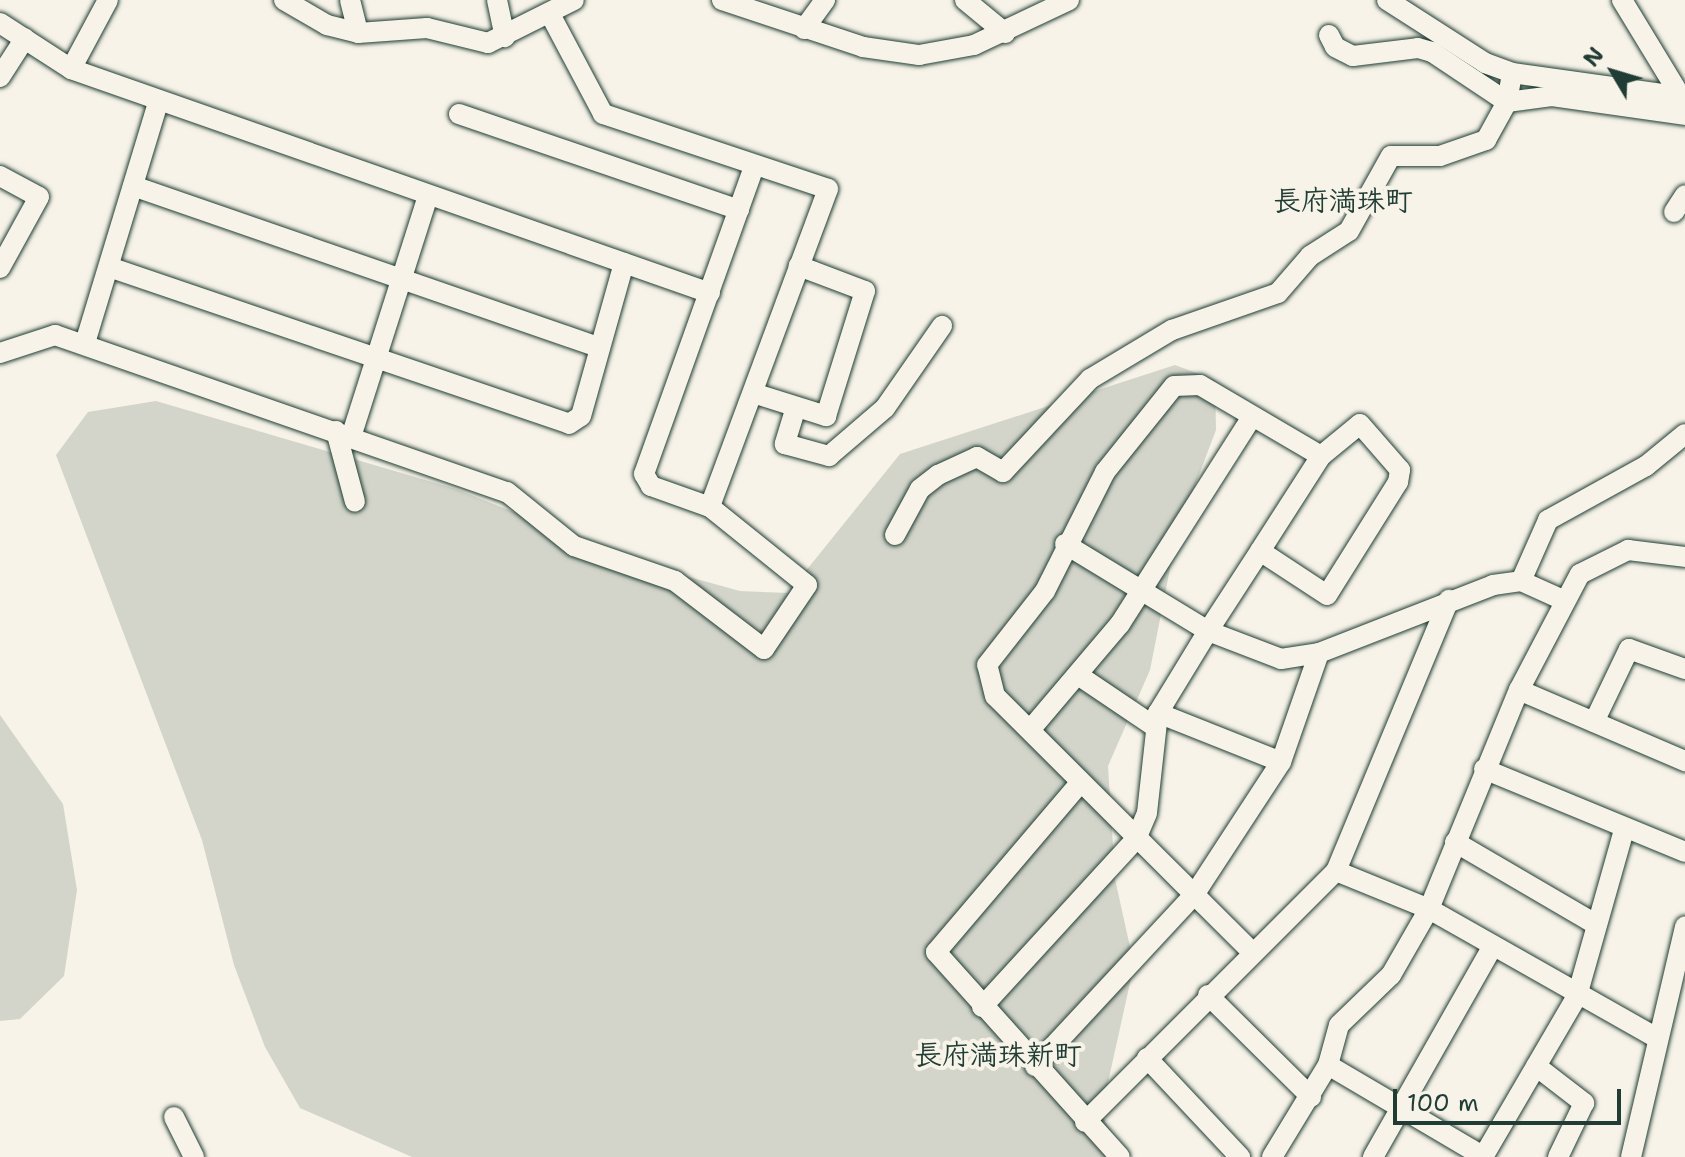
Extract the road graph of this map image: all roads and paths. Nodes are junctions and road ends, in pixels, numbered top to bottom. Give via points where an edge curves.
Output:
1 (108, 0) edge
2 (284, 0) edge
3 (350, 0) edge
4 (497, 0) edge
5 (574, 0) edge
6 (722, 0) edge
7 (825, 0) edge
8 (965, 0) edge
9 (1069, 0) edge
10 (1387, 0) edge
11 (1622, 0) edge
12 (551, 16) junction
13 (0, 23) edge
14 (804, 29) junction
15 (358, 33) junction
16 (1005, 33) junction
17 (1329, 35) dead end
18 (505, 37) junction
19 (25, 38) junction
20 (71, 69) junction
21 (1512, 73) junction
22 (0, 77) edge
23 (158, 102) junction
24 (1507, 102) junction
25 (1684, 103) edge
26 (459, 114) dead end
27 (754, 167) junction
28 (0, 176) edge
29 (133, 186) junction
30 (428, 196) junction
31 (739, 210) junction
32 (624, 263) junction
33 (799, 266) junction
34 (109, 267) junction
35 (0, 268) edge
36 (401, 279) junction
37 (710, 293) junction
38 (942, 326) dead end
39 (85, 343) junction
40 (600, 348) junction
41 (0, 353) edge
42 (375, 357) junction
43 (753, 393) junction
44 (796, 407) junction
45 (1252, 417) junction
46 (343, 434) junction
47 (1685, 434) edge
48 (1321, 456) junction
49 (355, 502) dead end
50 (710, 507) junction
51 (895, 535) dead end
52 (1065, 544) junction
53 (1260, 551) junction
54 (1685, 557) edge
55 (1521, 581) junction
56 (1141, 589) junction
57 (1449, 600) junction
58 (1563, 600) junction
59 (1208, 631) junction
60 (1319, 653) junction
61 (1685, 669) edge
62 (1078, 675) junction
63 (1519, 690) junction
64 (1155, 719) junction
65 (1594, 722) junction
66 (1030, 730) junction
67 (1685, 761) edge
68 (1281, 762) junction
69 (1484, 769) junction
70 (1080, 783) junction
71 (1624, 830) junction
72 (1136, 839) junction
73 (1455, 842) junction
74 (1685, 852) edge
75 (1336, 871) junction
76 (1194, 895) junction
77 (1429, 909) junction
78 (1597, 925) junction
79 (1685, 926) edge
80 (1493, 946) junction
81 (1251, 951) junction
82 (1208, 995) junction
83 (1577, 996) junction
84 (982, 1007) junction
85 (1657, 1038) junction
86 (1147, 1058) junction
87 (1328, 1065) junction
88 (1035, 1066) junction
89 (1536, 1066) junction
90 (1311, 1097) junction
91 (1402, 1109) junction
92 (174, 1117) dead end
93 (1085, 1122) junction
94 (194, 1157) edge
95 (1120, 1157) edge
96 (1240, 1157) edge
97 (1272, 1157) edge
98 (1373, 1157) edge
99 (1484, 1157) edge
100 (1558, 1157) edge
101 (1631, 1157) edge

1 - 20 street
2 - 15 street via 327,25
3 - 15 street
4 - 18 street
5 - 12 street
6 - 14 street
7 - 14 street
8 - 16 street
9 - 16 street
10 - 21 street via 1485,63
11 - 25 street
12 - 18 street
12 - 27 street via 603,114
13 - 19 street
14 - 16 street via 919,55
15 - 18 street via 427,28 468,43
17 - 24 street via 1335,47 1353,56 1418,48 1432,52
19 - 20 street
19 - 22 street
20 - 23 street
21 - 24 street
21 - 25 street
23 - 29 street
23 - 30 street
24 - 25 street via 1552,96
24 - 51 street via 1486,140 1468,150 1391,156 1349,231 1310,256 1278,293 1172,330 1090,379 1003,472 977,457 938,475 920,489
26 - 31 street
27 - 31 street
27 - 33 street via 828,189
28 - 35 street via 39,197
29 - 34 street
29 - 36 street
30 - 32 street
30 - 36 street
31 - 37 street
32 - 37 street
32 - 40 street
33 - 43 street
33 - 44 street via 865,291 826,416
34 - 39 street
34 - 42 street
36 - 40 street
36 - 42 street
37 - 50 street via 644,474 651,486
38 - 44 street via 885,408 829,456 785,444
39 - 41 street via 55,335
39 - 46 street
40 - 42 street via 581,416 569,424
42 - 46 street
43 - 44 street
43 - 50 street
45 - 48 street
45 - 52 street via 1200,385 1174,386 1135,429
45 - 56 street
46 - 49 street
46 - 50 street via 507,492 574,546 675,581 764,649 807,585
47 - 55 street via 1646,466 1548,520
48 - 53 street
48 - 53 street via 1360,424 1400,470 1398,482 1327,595
52 - 56 street
52 - 66 street via 1045,591 987,665 995,696
53 - 59 street
54 - 58 street via 1611,553 1580,574
55 - 57 street
55 - 58 street
56 - 59 street
56 - 62 street
57 - 60 street
57 - 75 street
58 - 63 street
59 - 60 street via 1281,659
59 - 64 street
60 - 68 street
61 - 65 street via 1629,649
62 - 64 street
62 - 66 street
63 - 65 street
63 - 69 street
64 - 68 street
64 - 72 street via 1147,813
65 - 67 street
66 - 70 street
68 - 76 street
69 - 71 street
69 - 73 street
70 - 72 street
70 - 84 street via 939,941 938,960
71 - 74 street
71 - 78 street
72 - 76 street
72 - 84 street
73 - 77 street
73 - 78 street
75 - 77 street
75 - 81 street
76 - 81 street
76 - 88 street
77 - 80 street
77 - 87 street via 1391,975 1339,1025
78 - 83 street
79 - 85 street
80 - 83 street
80 - 91 street
81 - 82 street
82 - 86 street
82 - 90 street
83 - 85 street
83 - 89 street
84 - 88 street
85 - 101 street
86 - 93 street
86 - 96 street
87 - 90 street
87 - 91 street
88 - 93 street
89 - 99 street
89 - 100 street via 1584,1103
90 - 97 street
91 - 98 street
91 - 99 street
92 - 94 street
93 - 95 street

